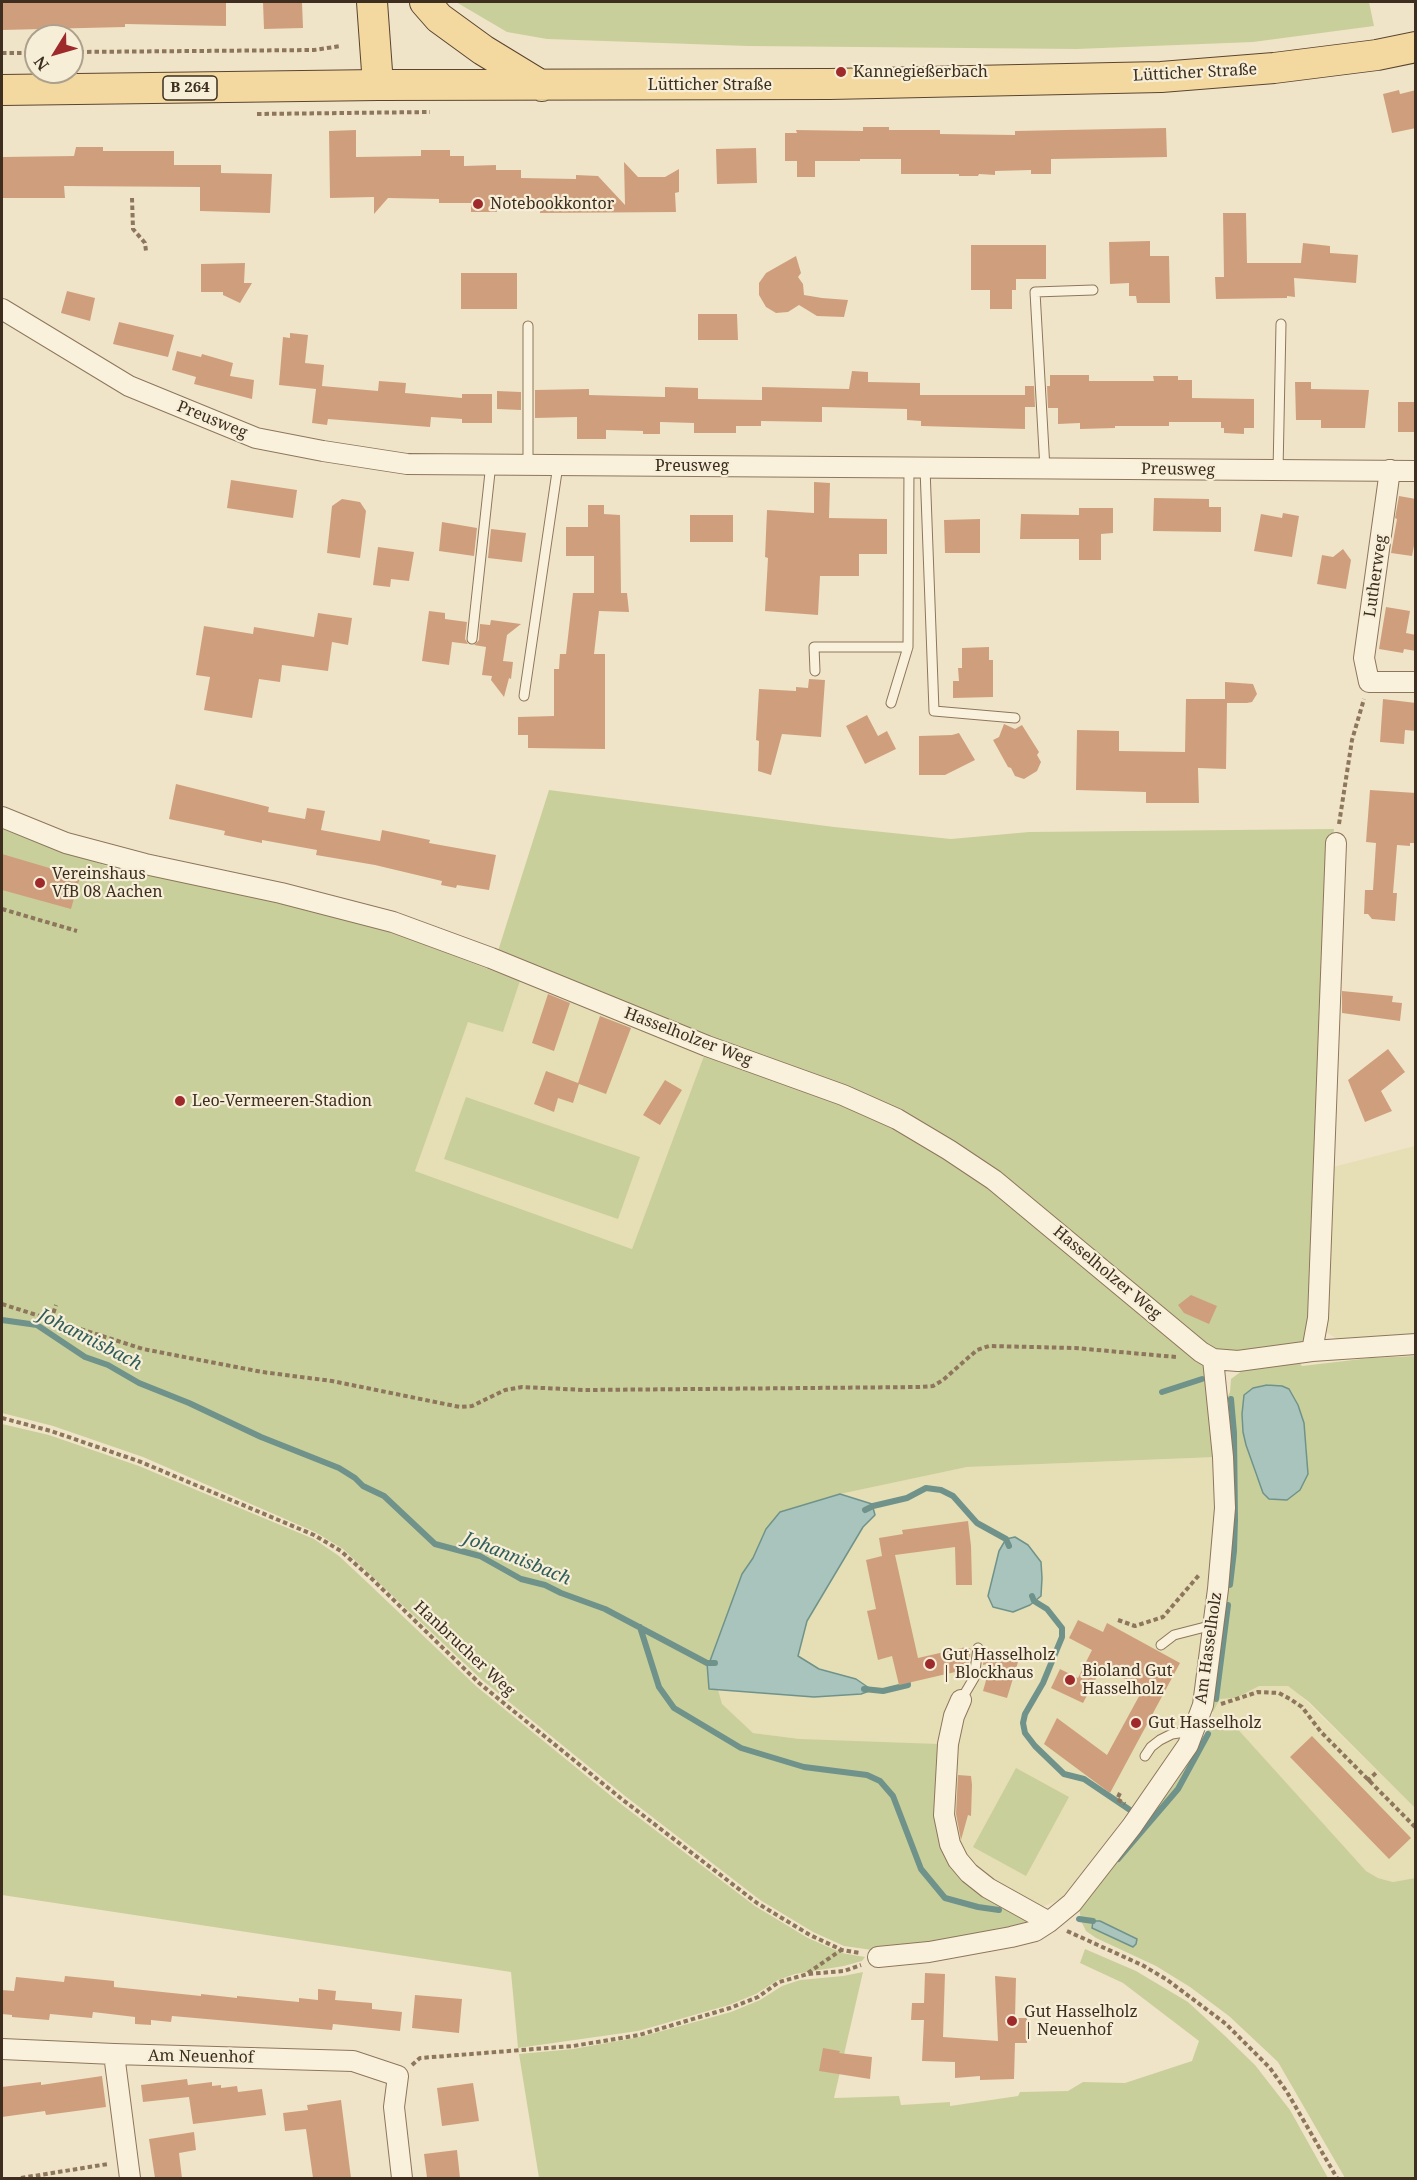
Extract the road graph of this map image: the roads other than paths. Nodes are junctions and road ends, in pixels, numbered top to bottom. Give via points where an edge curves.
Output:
1 (372, 2) edge
2 (425, 2) edge
3 (1416, 46) edge
4 (378, 85) junction
5 (543, 86) junction
6 (2, 90) edge
7 (1093, 290) dead end
8 (2, 309) edge
9 (1281, 324) dead end
10 (528, 326) dead end
11 (491, 463) junction
12 (528, 464) junction
13 (558, 465) junction
14 (917, 467) junction
15 (1045, 469) junction
16 (1390, 470) junction
17 (1278, 471) junction
18 (1416, 471) edge
19 (471, 639) dead end
20 (908, 647) junction
21 (815, 671) dead end
22 (1416, 682) edge
23 (524, 696) dead end
24 (891, 703) dead end
25 (1015, 718) dead end
26 (2, 817) edge
27 (1336, 843) road end
28 (1416, 1344) edge
29 (1312, 1351) junction
30 (1207, 1356) junction
31 (1213, 1625) junction
32 (1161, 1645) dead end
33 (978, 1648) dead end
34 (961, 1700) joint
35 (1194, 1731) junction
36 (1145, 1756) dead end
37 (1049, 1922) junction
38 (878, 1957) road end
39 (2, 2049) edge
40 (114, 2055) junction
41 (128, 2170) edge
42 (402, 2178) edge

1 - 4 main road
2 - 5 main road via 439,18 483,50
3 - 5 main road, Lütticher Straße / B 264 via 1274,68 1161,77
4 - 5 main road, Lütticher Straße / B 264
4 - 6 main road, Lütticher Straße / B 264
7 - 15 lane via 1035,292
8 - 11 street, Preusweg via 129,386 256,438 407,464
9 - 17 lane
10 - 12 lane
11 - 12 street, Preusweg
11 - 19 lane
12 - 13 street, Preusweg
13 - 14 street, Preusweg
13 - 23 lane
14 - 15 street, Preusweg
14 - 20 lane
14 - 25 lane via 933,711
15 - 17 street, Preusweg
16 - 17 street, Preusweg
16 - 18 street, Preusweg
16 - 22 street, Lutherweg via 1364,658 1369,682
20 - 21 lane via 814,647
20 - 24 lane
26 - 30 street, Hasselholzer Weg via 66,843 393,922 897,1119 994,1180
27 - 29 street via 1318,1318
28 - 29 street
29 - 30 street via 1239,1360
30 - 31 street, Am Hasselholz via 1223,1457 1225,1508
31 - 32 lane via 1174,1635
31 - 35 street, Am Hasselholz via 1203,1706
33 - 34 lane via 974,1678
34 - 37 street via 948,1744 944,1815 950,1844 969,1874
35 - 36 lane via 1166,1737
35 - 37 street, Am Hasselholz via 1132,1826 1072,1903
37 - 38 street, Am Hasselholz via 1035,1931 1011,1937
39 - 40 street, Am Neuenhof
40 - 41 street
40 - 42 street, Am Neuenhof via 353,2061 398,2076 394,2108

